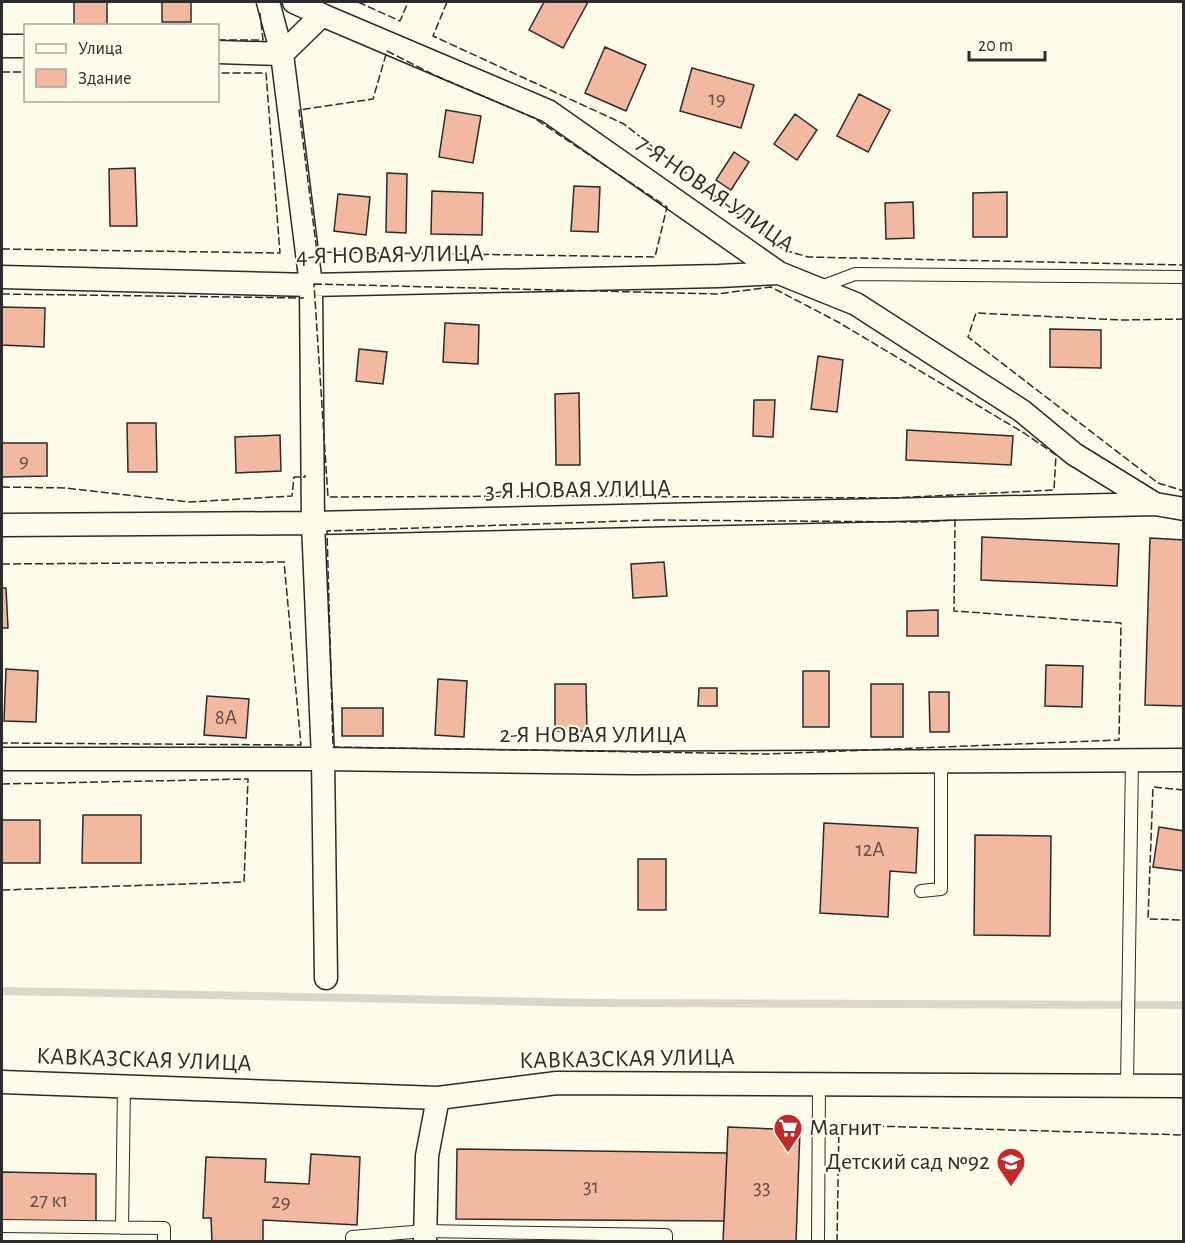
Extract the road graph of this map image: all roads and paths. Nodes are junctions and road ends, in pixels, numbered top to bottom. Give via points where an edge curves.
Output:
1 (268, 2) edge
2 (294, 2) edge
3 (322, 15) junction
4 (2, 46) edge
5 (24, 46) edge
6 (219, 52) edge
7 (282, 54) junction
8 (779, 273) junction
9 (2, 277) edge
10 (1184, 277) edge
11 (311, 285) junction
12 (817, 288) junction
13 (1155, 504) junction
14 (1184, 509) edge
15 (313, 523) junction
16 (2, 525) edge
17 (2, 759) edge
18 (323, 759) junction
19 (1132, 760) junction
20 (1184, 760) edge
21 (941, 761) junction
22 (921, 891) dead end
23 (326, 978) dead end
24 (2, 1082) edge
25 (819, 1084) junction
26 (124, 1086) junction
27 (1127, 1086) junction
28 (1184, 1086) edge
29 (438, 1098) junction
30 (2, 1226) edge
31 (122, 1228) junction
32 (425, 1236) edge
33 (164, 1242) edge
34 (352, 1242) edge
35 (666, 1242) edge
36 (818, 1242) edge

1 - 7 street
2 - 3 street, 7-Я НОВАЯ УЛИЦА
3 - 7 street
3 - 8 street, 7-Я НОВАЯ УЛИЦА via 548,111
4 - 5 street
6 - 7 street
7 - 11 street
8 - 11 street, 4-Я НОВАЯ УЛИЦА
8 - 12 street, 7-Я НОВАЯ УЛИЦА
9 - 11 street, 4-Я НОВАЯ УЛИЦА
10 - 12 lane via 855,274
11 - 15 street
12 - 13 street, 7-Я НОВАЯ УЛИЦА via 856,304 1022,411 1074,453
13 - 14 street, 7-Я НОВАЯ УЛИЦА
13 - 15 street, 3-Я НОВАЯ УЛИЦА
15 - 16 street, 3-Я НОВАЯ УЛИЦА
15 - 18 street
17 - 18 street, 2-Я НОВАЯ УЛИЦА
18 - 21 street, 2-Я НОВАЯ УЛИЦА
18 - 23 street
19 - 20 street, 2-Я НОВАЯ УЛИЦА
19 - 21 street, 2-Я НОВАЯ УЛИЦА
19 - 27 lane
21 - 22 lane via 941,889
24 - 26 street, КАВКАЗСКАЯ УЛИЦА
25 - 27 street, КАВКАЗСКАЯ УЛИЦА
25 - 29 street, КАВКАЗСКАЯ УЛИЦА via 557,1083
25 - 36 lane
26 - 29 street, КАВКАЗСКАЯ УЛИЦА
26 - 31 lane
27 - 28 street, КАВКАЗСКАЯ УЛИЦА
29 - 32 street via 427,1156
30 - 31 lane
31 - 33 lane via 164,1228
32 - 34 lane via 352,1237
32 - 35 lane via 666,1235

